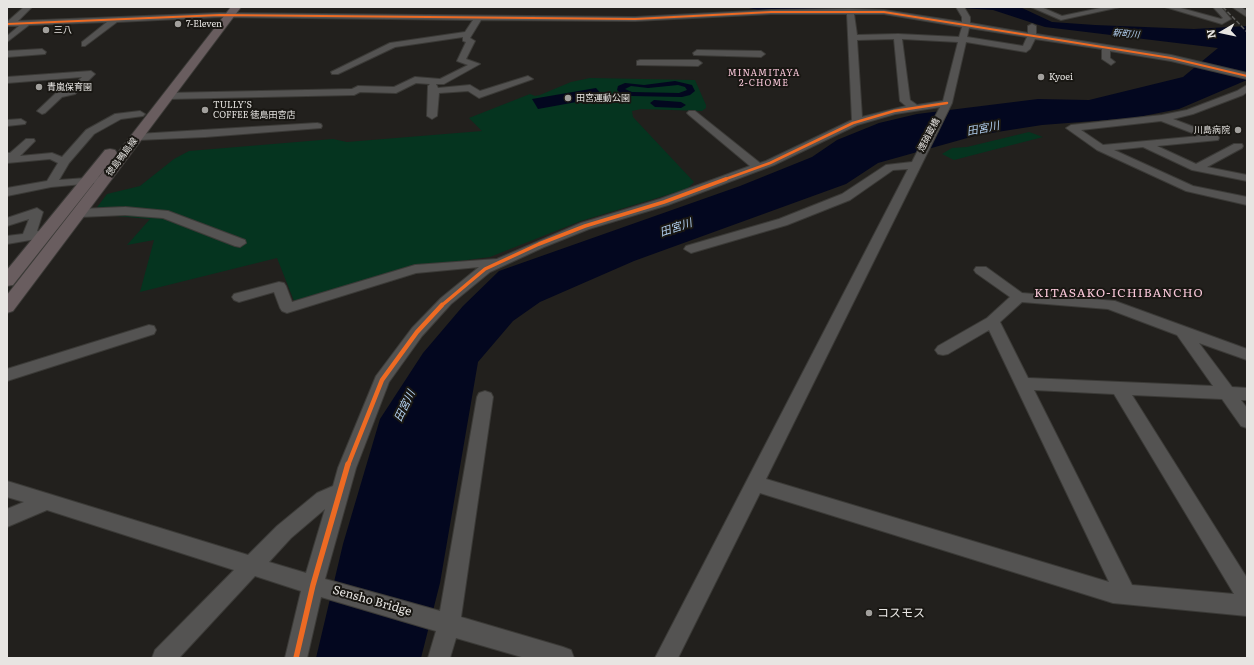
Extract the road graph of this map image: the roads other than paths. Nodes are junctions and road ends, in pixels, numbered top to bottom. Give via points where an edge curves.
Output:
1 (28, 7) edge
2 (270, 7) edge
3 (325, 7) edge
4 (368, 7) edge
5 (737, 7) edge
6 (1035, 7) edge
7 (1086, 7) edge
8 (1116, 7) edge
9 (1169, 7) edge
10 (1217, 7) edge
11 (1236, 7) edge
12 (490, 8) dead end
13 (961, 8) edge
14 (541, 9) dead end
15 (228, 11) edge
16 (850, 11) junction
17 (1096, 11) junction
18 (763, 13) junction
19 (258, 14) junction
20 (314, 15) junction
21 (1247, 15) edge
22 (358, 16) junction
23 (482, 17) junction
24 (521, 18) junction
25 (116, 19) junction
26 (27, 23) junction
27 (9, 24) edge
28 (966, 25) junction
29 (1032, 25) dead end
30 (434, 30) dead end
31 (471, 30) junction
32 (1032, 35) junction
33 (898, 36) junction
34 (853, 38) junction
35 (7, 40) edge
36 (963, 40) junction
37 (85, 44) dead end
38 (1106, 47) junction
39 (42, 52) dead end
40 (697, 53) dead end
41 (7, 54) edge
42 (761, 54) dead end
43 (1111, 62) dead end
44 (640, 63) dead end
45 (698, 63) dead end
46 (335, 72) dead end
47 (1247, 76) edge
48 (528, 79) dead end
49 (7, 80) edge
50 (441, 82) junction
51 (1247, 88) edge
52 (434, 91) junction
53 (168, 96) junction
54 (945, 106) junction
55 (915, 108) junction
56 (42, 111) dead end
57 (692, 113) dead end
58 (140, 114) junction
59 (432, 116) dead end
60 (1162, 118) junction
61 (21, 122) dead end
62 (857, 122) junction
63 (7, 123) edge
64 (318, 126) dead end
65 (138, 137) junction
66 (1214, 138) junction
67 (30, 141) dead end
68 (1144, 144) junction
69 (1242, 147) edge
70 (1101, 148) junction
71 (10, 156) edge
72 (64, 162) junction
73 (914, 164) junction
74 (758, 167) junction
75 (1196, 168) junction
76 (1247, 178) edge
77 (105, 180) junction
78 (86, 181) junction
79 (51, 184) junction
80 (7, 192) edge
81 (1247, 201) edge
82 (80, 213) junction
83 (7, 222) edge
84 (44, 234) junction
85 (29, 236) junction
86 (7, 240) edge
87 (240, 244) dead end
88 (691, 249) dead end
89 (501, 261) junction
90 (981, 270) dead end
91 (9, 277) edge
92 (239, 297) dead end
93 (1019, 297) junction
94 (7, 307) edge
95 (992, 321) junction
96 (149, 330) dead end
97 (1183, 332) junction
98 (943, 350) dead end
99 (1247, 355) edge
100 (7, 375) edge
101 (1023, 384) junction
102 (1119, 388) junction
103 (1226, 393) junction
104 (1247, 394) edge
105 (485, 397) dead end
106 (1247, 421) edge
107 (754, 483) junction
108 (7, 489) edge
109 (340, 491) junction
110 (45, 502) junction
111 (7, 518) edge
112 (252, 566) junction
113 (320, 586) junction
114 (1126, 595) junction
115 (1247, 597) edge
116 (1247, 606) edge
117 (449, 624) junction
118 (163, 658) edge
119 (296, 658) edge
120 (439, 658) edge
121 (563, 658) edge
122 (666, 658) edge

1 - 27 street
2 - 19 street
3 - 20 street
4 - 22 street
5 - 18 street
6 - 17 street via 1061,18
7 - 17 street
8 - 17 street
9 - 10 street via 1222,22 1227,19
11 - 21 street
12 - 23 street
13 - 28 street via 966,17
14 - 24 street
15 - 19 street
15 - 25 street
15 - 53 main road, 徳島鴨島線
15 - 58 main road, 徳島鴨島線
16 - 18 street
16 - 28 street via 884,12
16 - 34 street
18 - 24 street via 681,18
19 - 20 street
20 - 22 street
22 - 23 street
23 - 24 street
23 - 31 street
25 - 26 street
25 - 37 street
26 - 27 street
26 - 35 street
28 - 32 street
28 - 36 street, 煙硝蔵橋
29 - 32 street
30 - 31 street via 431,33
31 - 46 street via 393,45
31 - 50 street via 466,39 471,42 461,61 476,64
32 - 36 street via 1026,53
32 - 38 street
33 - 34 street
33 - 36 street
33 - 55 street via 905,101
34 - 62 street
36 - 54 street, 煙硝蔵橋
38 - 43 street via 1106,59
38 - 47 street via 1207,65
39 - 41 street
40 - 42 street
44 - 45 street
48 - 52 street via 479,95 470,88
49 - 56 street via 91,74 72,92 59,95
50 - 52 street via 432,87
50 - 53 street via 415,80 396,90
51 - 60 street via 1190,112
52 - 59 street
53 - 65 main road, 徳島鴨島線
54 - 55 street
54 - 73 street, 煙硝蔵橋
55 - 62 street via 883,113
57 - 74 street
58 - 72 street via 120,116 90,132
58 - 78 main road, 徳島鴨島線
60 - 66 street
60 - 70 street via 1071,128
61 - 63 street
62 - 74 street
64 - 65 street
65 - 77 main road, 徳島鴨島線
66 - 68 street
66 - 69 street
67 - 71 street
68 - 70 street
68 - 75 street
69 - 75 street
70 - 81 street via 1190,189
71 - 72 street via 8,160 52,156
72 - 79 street
73 - 88 street via 890,168 846,196 783,222
73 - 107 street, 煙硝蔵橋
74 - 89 street via 664,202 585,226
75 - 76 street
77 - 78 street
77 - 82 main road, 徳島鴨島線
78 - 79 street
78 - 84 main road, 徳島鴨島線
79 - 80 street
82 - 87 street via 125,211 164,214
82 - 94 main road, 徳島鴨島線
83 - 85 street via 37,212
84 - 85 street
84 - 91 main road, 徳島鴨島線
85 - 86 street
89 - 92 street via 415,270 287,308 279,286
89 - 109 street via 485,269 446,301 417,332 382,380
90 - 93 street
93 - 95 street
93 - 97 street via 1110,304
95 - 98 street
95 - 101 street
96 - 100 street
97 - 99 street
97 - 103 street
101 - 102 street
101 - 114 street
102 - 103 street
102 - 115 street
103 - 104 street
103 - 106 street
105 - 117 street
107 - 114 street
107 - 122 street, 煙硝蔵橋
108 - 110 street, Sensho Bridge
109 - 112 street via 324,499 284,532
109 - 113 street
110 - 111 street
110 - 112 street, Sensho Bridge
112 - 113 street, Sensho Bridge
112 - 118 street
113 - 117 street, Sensho Bridge
113 - 119 street
114 - 116 street
117 - 120 street
117 - 121 street, Sensho Bridge

